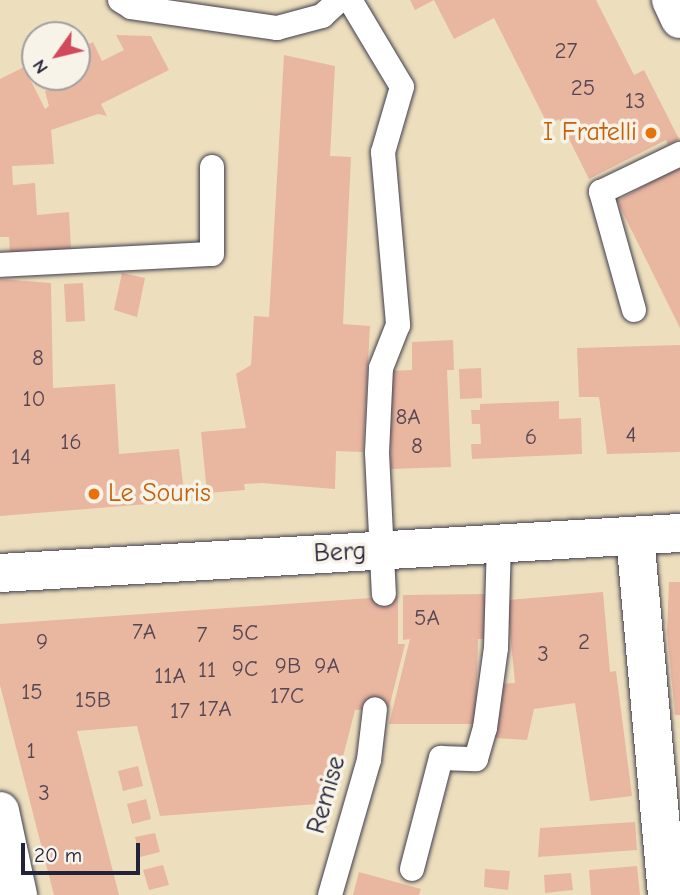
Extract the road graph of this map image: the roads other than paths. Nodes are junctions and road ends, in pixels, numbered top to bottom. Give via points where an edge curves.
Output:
1 (120, 0) edge
2 (340, 0) edge
3 (350, 0) edge
4 (671, 0) edge
5 (680, 19) edge
6 (680, 154) edge
7 (212, 167) dead end
8 (0, 265) edge
9 (634, 310) dead end
10 (680, 533) edge
11 (635, 536) junction
12 (499, 542) junction
13 (383, 551) junction
14 (0, 573) edge
15 (384, 594) dead end
16 (376, 709) dead end
17 (0, 811) edge
18 (412, 869) dead end
19 (18, 895) edge
20 (330, 895) edge
21 (667, 895) edge

1 - 2 lane via 131,7 277,28 322,16
3 - 13 lane via 402,87 383,152 398,325 381,368 377,453
4 - 5 street
6 - 9 lane via 601,192
7 - 8 lane via 212,254
10 - 11 street, Berg
11 - 12 street, Berg
11 - 21 street
12 - 13 street, Berg
12 - 18 lane via 496,648 485,728 476,759 441,758
13 - 14 street, Berg
13 - 15 lane
16 - 20 lane, Remise via 369,760
17 - 19 street

